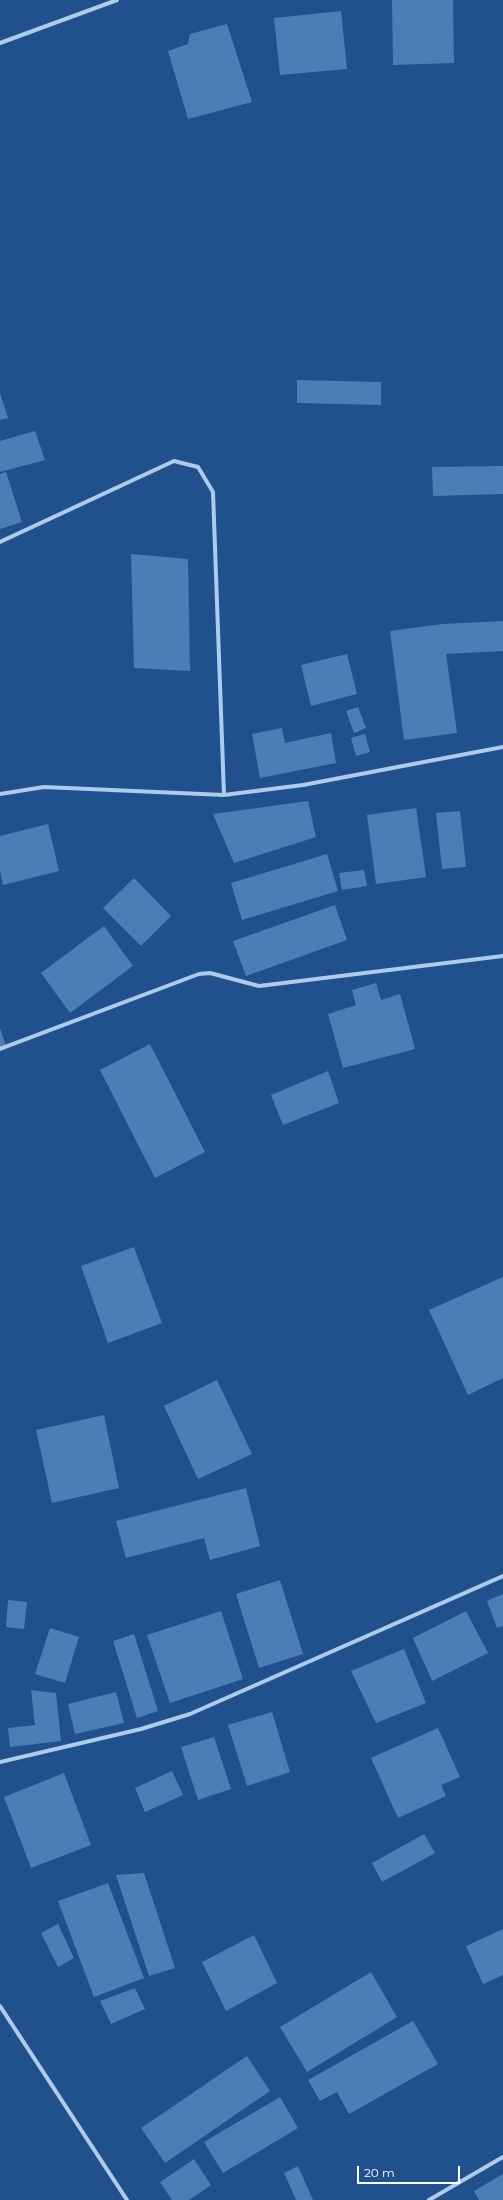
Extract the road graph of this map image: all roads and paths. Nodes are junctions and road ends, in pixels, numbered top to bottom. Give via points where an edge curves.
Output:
1 (117, 0) edge
2 (0, 43) edge
3 (0, 542) edge
4 (503, 747) edge
5 (0, 794) edge
6 (224, 795) junction
7 (503, 956) edge
8 (0, 1049) edge
9 (503, 1576) edge
10 (0, 1762) edge
11 (0, 2006) edge
12 (503, 2157) edge
13 (127, 2200) edge
14 (429, 2200) edge

1 - 2 street
3 - 6 street via 174,461 198,468 213,492
4 - 6 street via 303,785
5 - 6 street via 44,787
7 - 8 street via 259,986 210,973 199,974
9 - 10 street via 190,1714 141,1729
11 - 13 street
12 - 14 street

